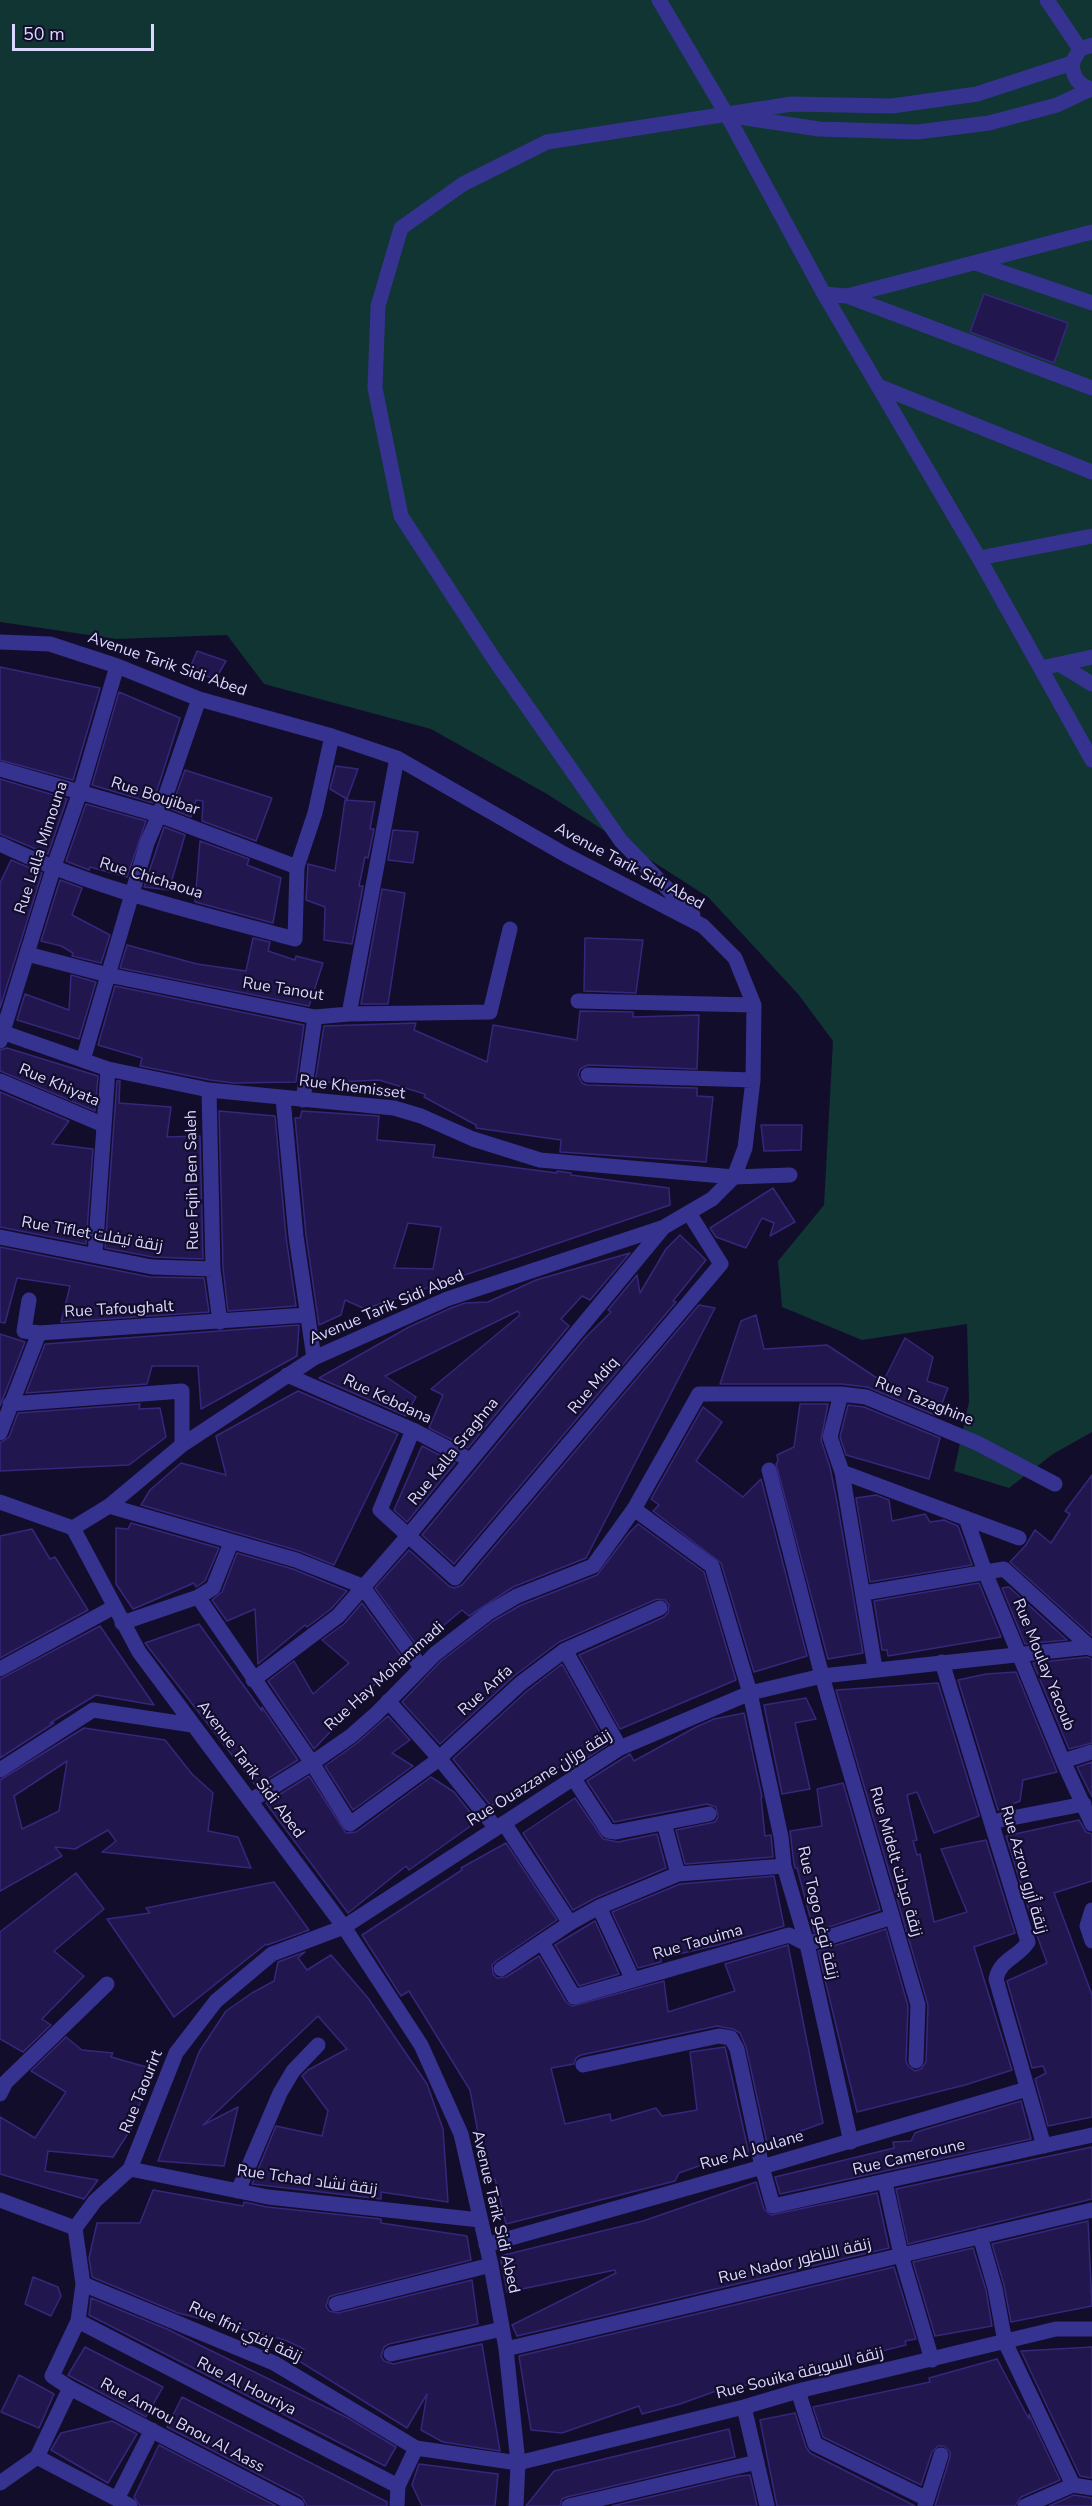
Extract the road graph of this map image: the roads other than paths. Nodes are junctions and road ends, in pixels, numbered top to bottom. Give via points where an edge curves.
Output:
1 (659, 0) edge
2 (1047, 0) edge
3 (1086, 47) edge
4 (1072, 63) junction
5 (1092, 89) edge
6 (727, 115) junction
7 (1092, 232) edge
8 (975, 263) junction
9 (824, 294) junction
10 (847, 296) junction
11 (1092, 303) edge
12 (878, 386) junction
13 (1092, 388) edge
14 (1092, 472) edge
15 (1092, 536) edge
16 (979, 558) junction
17 (0, 642) edge
18 (1092, 657) edge
19 (1061, 665) junction
20 (117, 666) junction
21 (1041, 668) junction
22 (1092, 684) edge
23 (200, 699) junction
24 (332, 736) junction
25 (397, 758) junction
26 (1092, 760) edge
27 (0, 769) edge
28 (80, 792) junction
29 (159, 815) junction
30 (2, 850) edge
31 (54, 866) junction
32 (297, 867) junction
33 (130, 894) junction
34 (703, 926) junction
35 (510, 929) dead end
36 (27, 954) junction
37 (108, 975) junction
38 (578, 1001) dead end
39 (754, 1005) junction
40 (349, 1014) junction
41 (315, 1017) junction
42 (1, 1037) edge
43 (83, 1060) junction
44 (108, 1069) junction
45 (588, 1076) dead end
46 (753, 1080) junction
47 (0, 1081) edge
48 (209, 1090) junction
49 (283, 1099) junction
50 (303, 1100) junction
51 (104, 1125) junction
52 (790, 1175) dead end
53 (734, 1177) junction
54 (689, 1213) junction
55 (663, 1227) junction
56 (0, 1237) edge
57 (95, 1255) junction
58 (213, 1269) junction
59 (30, 1300) dead end
60 (308, 1315) junction
61 (220, 1322) junction
62 (39, 1333) junction
63 (314, 1358) junction
64 (287, 1375) junction
65 (699, 1394) joint
66 (842, 1394) junction
67 (10, 1404) junction
68 (413, 1430) junction
69 (0, 1433) edge
70 (182, 1445) junction
71 (470, 1460) junction
72 (769, 1470) dead end
73 (842, 1472) junction
74 (1055, 1484) dead end
75 (0, 1502) edge
76 (109, 1506) junction
77 (634, 1509) junction
78 (966, 1518) junction
79 (73, 1528) junction
80 (408, 1536) junction
81 (1019, 1538) dead end
82 (231, 1543) junction
83 (985, 1572) junction
84 (362, 1586) junction
85 (864, 1593) junction
86 (198, 1597) junction
87 (114, 1607) junction
88 (660, 1608) dead end
89 (122, 1623) junction
90 (1091, 1648) edge
91 (565, 1650) junction
92 (1019, 1654) junction
93 (942, 1662) junction
94 (421, 1667) junction
95 (875, 1668) junction
96 (0, 1669) edge
97 (822, 1676) junction
98 (253, 1680) junction
99 (750, 1693) junction
100 (388, 1701) junction
101 (192, 1725) junction
102 (620, 1748) junction
103 (1092, 1752) edge
104 (439, 1758) junction
105 (1063, 1761) junction
106 (312, 1763) junction
107 (0, 1770) edge
108 (574, 1779) junction
109 (249, 1801) junction
110 (1084, 1804) junction
111 (709, 1814) dead end
112 (991, 1822) junction
113 (664, 1823) junction
114 (1092, 1824) edge
115 (500, 1825) junction
116 (784, 1866) junction
117 (678, 1874) junction
118 (599, 1907) junction
119 (1092, 1910) edge
120 (892, 1917) junction
121 (570, 1923) junction
122 (344, 1927) junction
123 (1092, 1941) edge
124 (542, 1942) junction
125 (807, 1944) junction
126 (501, 1969) dead end
127 (633, 1980) junction
128 (107, 1984) dead end
129 (318, 2046) dead end
130 (916, 2061) dead end
131 (583, 2065) dead end
132 (2, 2084) edge
133 (1027, 2089) junction
134 (1092, 2135) edge
135 (851, 2142) junction
136 (1044, 2146) junction
137 (762, 2168) junction
138 (130, 2169) junction
139 (885, 2182) junction
140 (238, 2191) junction
141 (0, 2200) edge
142 (1092, 2210) edge
143 (480, 2220) junction
144 (75, 2228) junction
145 (980, 2236) junction
146 (486, 2245) junction
147 (901, 2255) junction
148 (491, 2265) junction
149 (83, 2284) junction
150 (336, 2304) dead end
151 (78, 2321) junction
152 (502, 2329) junction
153 (1092, 2329) edge
154 (1005, 2342) junction
155 (506, 2349) junction
156 (391, 2354) dead end
157 (932, 2360) junction
158 (70, 2388) junction
159 (798, 2391) junction
160 (744, 2407) junction
161 (152, 2430) junction
162 (416, 2448) junction
163 (941, 2455) dead end
164 (37, 2457) junction
165 (757, 2462) junction
166 (518, 2463) junction
167 (0, 2483) edge
168 (1073, 2485) junction
169 (398, 2486) junction
170 (1092, 2488) edge
171 (926, 2502) edge
172 (123, 2503) edge
173 (297, 2506) edge
174 (397, 2506) edge
175 (516, 2506) edge
176 (569, 2506) edge
177 (767, 2506) edge
178 (1025, 2506) edge

1 - 6 street
2 - 3 street
3 - 4 street
4 - 5 street via 1076,80
4 - 6 street via 966,95 892,106 792,104
5 - 6 street via 1057,105 988,123 917,132 819,129
6 - 9 street
6 - 34 street via 547,142 463,184 401,228 378,306 375,376 401,516 494,659 621,841
7 - 8 street
8 - 10 street
8 - 11 street
9 - 10 street
9 - 12 street
10 - 13 street
12 - 14 street
12 - 16 street
15 - 16 street
16 - 21 street
17 - 20 street, Avenue Tarik Sidi Abed via 50,644
18 - 19 street
19 - 21 street
19 - 22 street
20 - 23 street, Avenue Tarik Sidi Abed
20 - 28 street, Rue Lalla Mimouna
21 - 26 street
23 - 24 street, Avenue Tarik Sidi Abed
23 - 29 street
24 - 25 street, Avenue Tarik Sidi Abed
24 - 32 street via 315,813
25 - 34 street, Avenue Tarik Sidi Abed via 566,855
25 - 40 street
27 - 28 street, Rue Boujibar
28 - 29 street, Rue Boujibar
28 - 31 street, Rue Lalla Mimouna
29 - 32 street, Rue Boujibar
29 - 33 street
30 - 31 street, Rue Chichaoua
31 - 33 street, Rue Chichaoua
31 - 36 street, Rue Lalla Mimouna
32 - 33 street, Rue Chichaoua via 295,939
33 - 37 street
34 - 39 street, Avenue Tarik Sidi Abed via 735,958
35 - 40 street, Rue Tanout via 490,1012
36 - 37 street, Rue Tanout
36 - 42 street, Rue Lalla Mimouna
37 - 41 street, Rue Tanout
37 - 43 street
38 - 39 street
39 - 46 street, Avenue Tarik Sidi Abed
40 - 41 street, Rue Tanout
41 - 50 street
42 - 43 street, Rue Khemisset
43 - 44 street, Rue Khemisset
44 - 48 street, Rue Khemisset
44 - 51 street
45 - 46 street
46 - 53 street, Avenue Tarik Sidi Abed via 745,1148
47 - 51 street, Rue Khiyata
48 - 49 street, Rue Khemisset
48 - 58 street, Rue Fqih Ben Saleh
49 - 50 street, Rue Khemisset
49 - 60 street
50 - 53 street, Rue Khemisset via 394,1108 540,1160
51 - 57 street
52 - 53 street, Rue Khemisset
53 - 54 street, Avenue Tarik Sidi Abed via 712,1199
54 - 55 street, Avenue Tarik Sidi Abed
54 - 80 street, Rue Mdiq via 721,1264 455,1578
55 - 63 street, Avenue Tarik Sidi Abed via 447,1299
55 - 71 street, Rue Kalla Sraghna
56 - 57 street, Rue Tiflet زنقة تيفلت
57 - 58 street, Rue Tiflet زنقة تيفلت via 152,1267
58 - 61 street, Rue Fqih Ben Saleh
59 - 62 street via 24,1331
60 - 61 street, Rue Tafoughalt
60 - 63 street
61 - 62 street, Rue Tafoughalt
62 - 67 street
63 - 64 street, Avenue Tarik Sidi Abed
64 - 68 street, Rue Kebdana
64 - 70 street, Avenue Tarik Sidi Abed
65 - 66 street, Rue Tazaghine
65 - 77 street, Rue Hay Mohammadi
66 - 73 street via 830,1437
66 - 74 street, Rue Tazaghine via 866,1397 927,1421
67 - 69 street
67 - 70 street via 182,1391
68 - 71 street, Rue Kebdana
68 - 80 street via 380,1510
70 - 76 street, Avenue Tarik Sidi Abed
71 - 80 street, Rue Kalla Sraghna
72 - 97 street, Rue Midelt زنقة ميدلت
73 - 78 street
73 - 85 street
75 - 79 street
76 - 79 street, Avenue Tarik Sidi Abed
76 - 82 street via 217,1535
77 - 94 street, Rue Hay Mohammadi via 593,1566 517,1596 488,1613
77 - 99 street, Rue Togo زنقة توغو via 712,1566
78 - 81 street
78 - 83 street, Rue Moulay Yacoub
79 - 87 street, Avenue Tarik Sidi Abed
80 - 84 street, Rue Kalla Sraghna
82 - 84 street via 296,1560
82 - 86 street via 213,1588
83 - 85 street
83 - 90 street via 1004,1569
83 - 92 street, Rue Moulay Yacoub
84 - 94 street
84 - 98 street, Rue Kalla Sraghna via 338,1616
85 - 95 street
86 - 89 street
86 - 98 street
87 - 89 street, Avenue Tarik Sidi Abed
87 - 96 street
88 - 91 street, Rue Anfa
89 - 101 street, Avenue Tarik Sidi Abed
90 - 92 street, Rue Ouazzane زنقة وزان
91 - 102 street
91 - 104 street, Rue Anfa via 521,1683
92 - 93 street, Rue Ouazzane زنقة وزان
92 - 105 street, Rue Moulay Yacoub
93 - 95 street, Rue Ouazzane زنقة وزان
93 - 112 street, Rue Azrou زنقة أزرو
94 - 100 street, Rue Hay Mohammadi
95 - 97 street, Rue Ouazzane زنقة وزان
97 - 99 street, Rue Ouazzane زنقة وزان
97 - 120 street, Rue Midelt زنقة ميدلت
98 - 106 street
99 - 102 street, Rue Ouazzane زنقة وزان
99 - 116 street, Rue Togo زنقة توغو
100 - 104 street
100 - 106 street, Rue Hay Mohammadi via 351,1736
101 - 107 street via 93,1710
101 - 109 street, Avenue Tarik Sidi Abed
102 - 108 street, Rue Ouazzane زنقة وزان
103 - 105 street
104 - 106 street, Rue Anfa via 350,1824
104 - 115 street
105 - 110 street, Rue Moulay Yacoub
106 - 109 street, Rue Hay Mohammadi
108 - 113 street via 608,1831
108 - 115 street, Rue Ouazzane زنقة وزان
109 - 122 street, Avenue Tarik Sidi Abed
110 - 112 street
110 - 114 street, Rue Moulay Yacoub
111 - 113 street
112 - 133 street, Rue Azrou زنقة أزرو via 1028,1942 1006,1960 996,1979
113 - 117 street
115 - 121 street
115 - 122 street, Rue Ouazzane زنقة وزان
116 - 117 street
116 - 125 street, Rue Togo زنقة توغو
117 - 118 street
118 - 121 street
118 - 127 street
119 - 123 street via 1087,1926
120 - 125 street
120 - 130 street, Rue Midelt زنقة ميدلت via 918,2005
121 - 124 street
122 - 138 street, Rue Taourirt via 272,1954 216,2001 176,2053
122 - 143 street, Avenue Tarik Sidi Abed via 421,2045 461,2134
124 - 126 street
124 - 127 street, Rue Taouima via 574,1997
125 - 127 street, Rue Taouima via 789,1935
125 - 135 street, Rue Togo زنقة توغو
128 - 132 street
129 - 140 street via 293,2071 280,2093
131 - 137 street via 719,2037 731,2038 737,2049
133 - 135 street, Rue Al Joulane
133 - 136 street, Rue Azrou زنقة أزرو
134 - 136 street, Rue Cameroune
135 - 137 street, Rue Al Joulane
136 - 139 street, Rue Cameroune
137 - 139 street, Rue Cameroune via 773,2206
137 - 146 street, Rue Al Joulane
138 - 140 street, Rue Tchad زنقة نشاد
138 - 144 street, Rue Taourirt via 95,2201
139 - 147 street
140 - 143 street, Rue Tchad زنقة نشاد
141 - 144 street
142 - 145 street, Rue Nador زنقة الناظور
143 - 146 street, Avenue Tarik Sidi Abed
144 - 149 street
145 - 147 street, Rue Nador زنقة الناظور
145 - 154 street
146 - 148 street, Avenue Tarik Sidi Abed
147 - 155 street, Rue Nador زنقة الناظور
147 - 157 street
148 - 150 street
148 - 152 street, Avenue Tarik Sidi Abed
149 - 151 street
149 - 162 street, Rue Ifni زنقة إفني via 274,2363
151 - 158 street, Rue Amrou Bnou Al Aass via 52,2376
151 - 169 street, Rue Al Houriya
152 - 155 street, Avenue Tarik Sidi Abed
152 - 156 street
153 - 154 street, Rue Souika زنقة السويقة via 1056,2330
154 - 157 street, Rue Souika زنقة السويقة
154 - 168 street
155 - 166 street, Avenue Tarik Sidi Abed
157 - 159 street, Rue Souika زنقة السويقة
158 - 161 street, Rue Amrou Bnou Al Aass
158 - 164 street
159 - 160 street, Rue Souika زنقة السويقة
159 - 171 street via 815,2444
160 - 165 street
160 - 166 street, Rue Souika زنقة السويقة
161 - 172 street
161 - 173 street, Rue Amrou Bnou Al Aass
162 - 166 street
162 - 169 street
163 - 171 street
164 - 167 street
164 - 172 street
165 - 176 street
165 - 177 street
166 - 175 street, Avenue Tarik Sidi Abed
168 - 170 street
168 - 178 street
169 - 174 street

